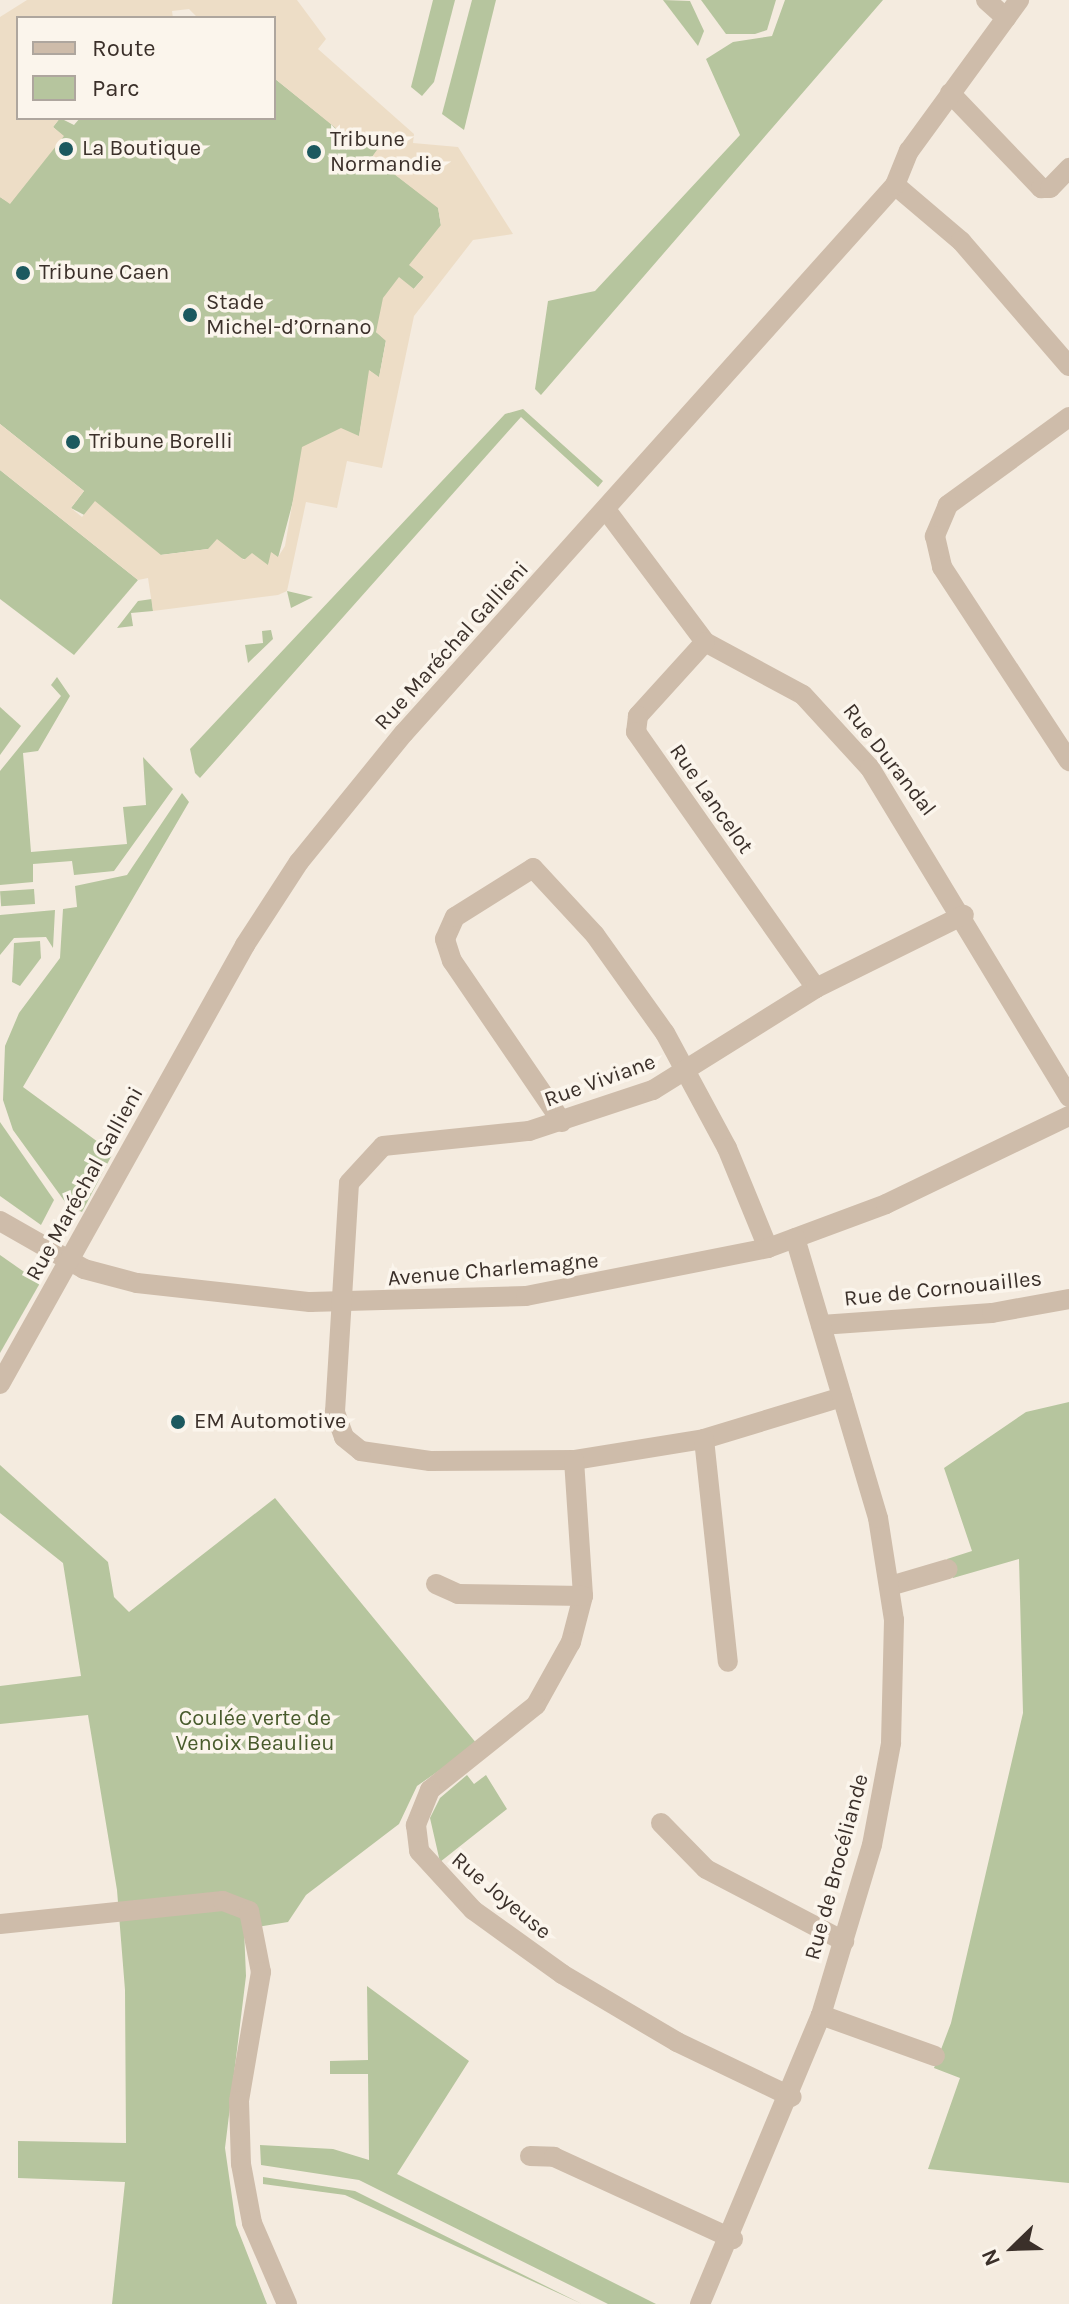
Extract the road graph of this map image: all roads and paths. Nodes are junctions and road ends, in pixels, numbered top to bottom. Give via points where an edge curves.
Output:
1 (986, 0) edge
2 (1019, 0) edge
3 (1006, 18) junction
4 (950, 93) junction
5 (1069, 168) edge
6 (895, 185) junction
7 (1069, 366) edge
8 (1069, 417) edge
9 (607, 511) junction
10 (705, 642) junction
11 (1069, 761) edge
12 (964, 915) junction
13 (816, 988) junction
14 (688, 1072) junction
15 (1069, 1097) edge
16 (1069, 1116) edge
17 (562, 1122) junction
18 (0, 1221) edge
19 (795, 1238) junction
20 (768, 1248) junction
21 (68, 1261) junction
22 (1069, 1299) edge
23 (342, 1303) junction
24 (821, 1325) junction
25 (0, 1384) edge
26 (842, 1397) junction
27 (704, 1439) junction
28 (574, 1460) junction
29 (948, 1569) dead end
30 (436, 1584) dead end
31 (890, 1586) junction
32 (583, 1596) junction
33 (728, 1662) dead end
34 (661, 1823) dead end
35 (0, 1924) edge
36 (844, 1941) junction
37 (821, 2015) junction
38 (935, 2056) dead end
39 (792, 2097) junction
40 (530, 2156) dead end
41 (733, 2239) junction
42 (287, 2304) edge
43 (700, 2304) edge

1 - 3 street
2 - 3 street, Rue Maréchal Gallieni
3 - 4 street, Rue Maréchal Gallieni
4 - 5 street via 1041,188 1050,188
4 - 6 street, Rue Maréchal Gallieni via 909,151
6 - 7 street via 961,241
6 - 9 street, Rue Maréchal Gallieni via 869,206
8 - 11 street via 948,505 935,536 942,567
9 - 10 street, Rue Durandal
9 - 21 street, Rue Maréchal Gallieni via 404,733 299,862
10 - 12 street, Rue Durandal via 774,675 827,717 890,794
10 - 13 street, Rue Lancelot via 638,716 636,732
12 - 13 street, Rue Viviane
12 - 15 street, Rue Durandal
13 - 14 street, Rue Viviane
14 - 17 street, Rue Viviane
14 - 17 street via 620,966 533,868 455,917 445,939 452,961
14 - 20 street
16 - 19 street, Avenue Charlemagne
17 - 23 street, Rue Viviane via 494,1137 399,1143 369,1153 349,1183
18 - 21 street, Avenue Charlemagne
19 - 20 street, Avenue Charlemagne
19 - 24 street, Rue de Brocéliande
20 - 23 street, Avenue Charlemagne via 526,1296
21 - 23 street, Avenue Charlemagne via 137,1283
21 - 25 street, Rue Maréchal Gallieni
22 - 24 street, Rue de Cornouailles via 977,1314
23 - 28 street, Rue Viviane via 335,1412 353,1446 430,1461
24 - 26 street, Rue de Brocéliande
26 - 27 street
26 - 31 street, Rue de Brocéliande
27 - 28 street
27 - 33 street
28 - 32 street, Rue Joyeuse
29 - 31 street
30 - 32 street via 458,1594
31 - 36 street, Rue de Brocéliande via 889,1757
32 - 39 street, Rue Joyeuse via 565,1659 536,1705 430,1790 416,1825 419,1851 450,1890 540,1960 656,2031
34 - 36 street via 706,1869
35 - 42 street via 223,1901 249,1911 261,1972 239,2101 241,2164 252,2223
36 - 37 street, Rue de Brocéliande
37 - 38 street
37 - 39 street, Rue de Brocéliande
39 - 41 street, Rue de Brocéliande
40 - 41 street via 554,2157
41 - 43 street, Rue de Brocéliande

